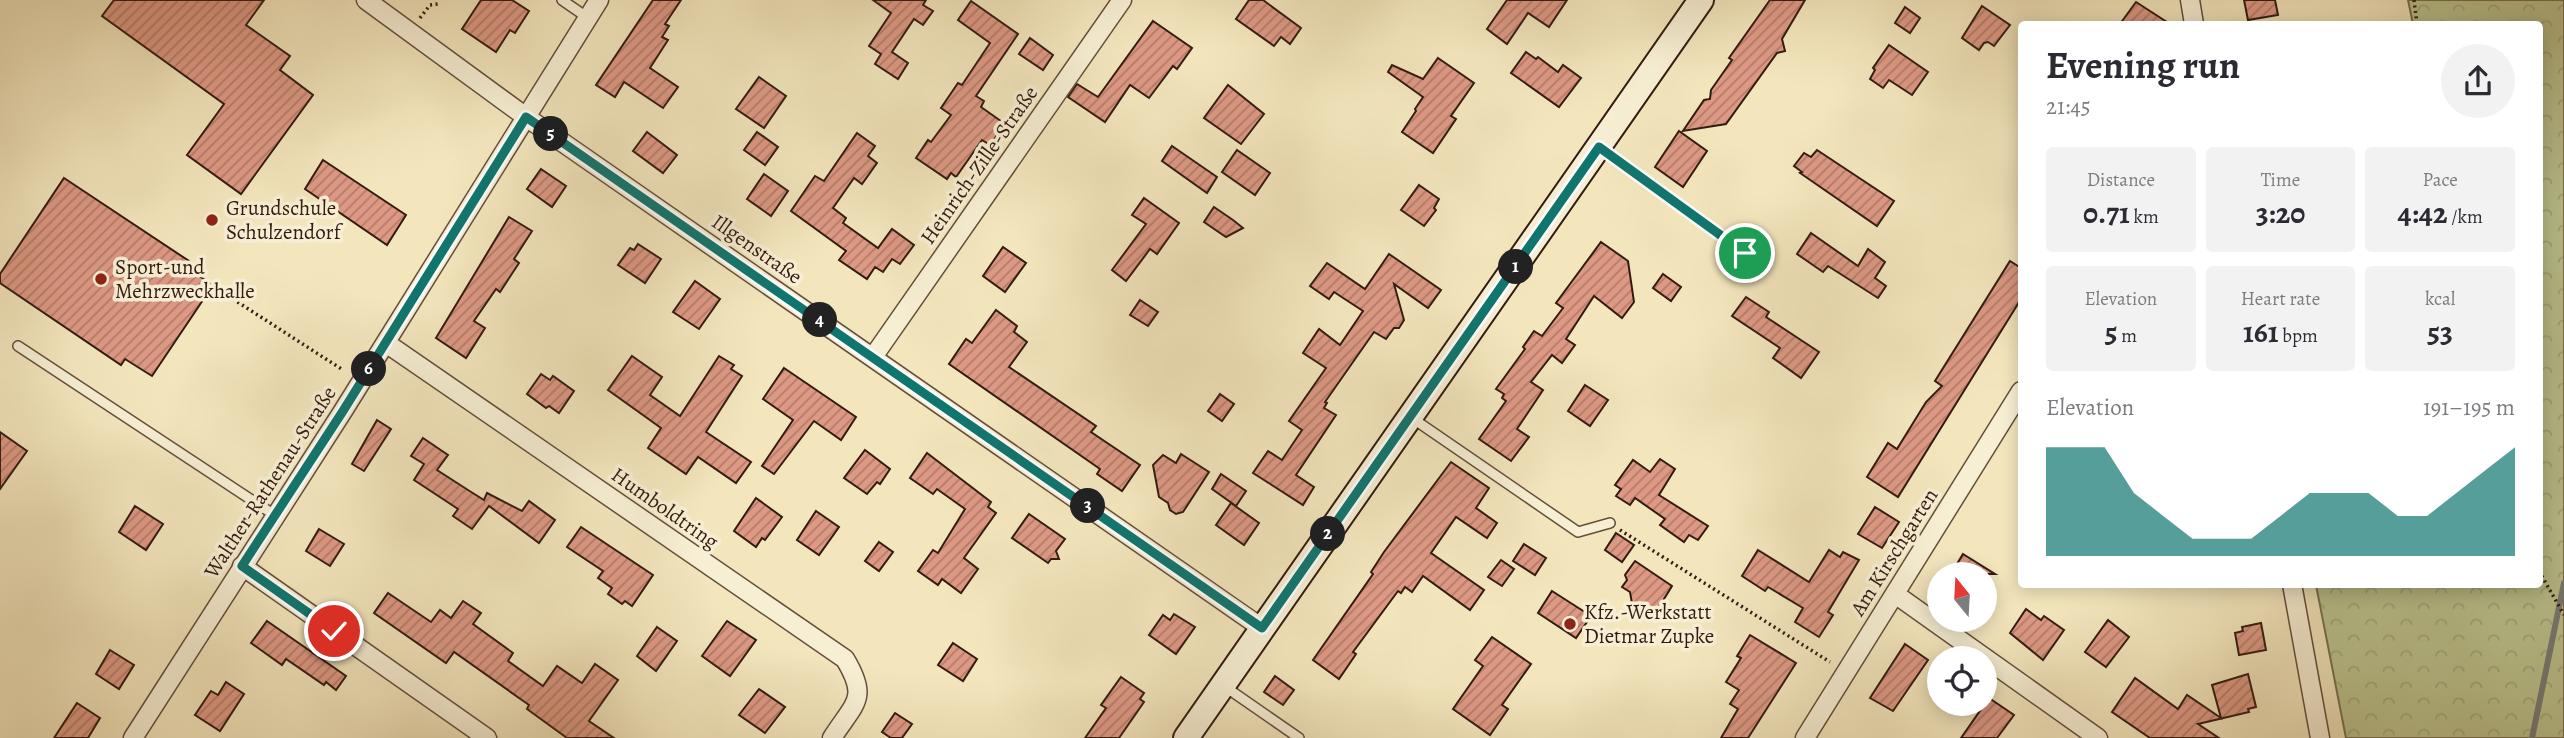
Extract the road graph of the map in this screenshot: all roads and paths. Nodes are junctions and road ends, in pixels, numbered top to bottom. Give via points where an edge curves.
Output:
1 (366, 0) edge
2 (562, 0) edge
3 (599, 0) edge
4 (1122, 0) edge
5 (1701, 0) edge
6 (2190, 0) edge
7 (2414, 0) edge
8 (438, 4) dead end
9 (588, 18) junction
10 (419, 19) dead end
11 (2194, 21) edge
12 (2417, 21) edge
13 (526, 117) junction
14 (1599, 147) junction
15 (1745, 253) dead end
16 (219, 290) dead end
17 (386, 343) junction
18 (18, 346) dead end
19 (873, 357) junction
20 (343, 369) dead end
21 (2018, 396) edge
22 (1411, 417) junction
23 (276, 516) junction
24 (1609, 523) joint
25 (242, 566) junction
26 (2543, 578) edge
27 (2293, 588) edge
28 (1895, 594) junction
29 (2564, 615) edge
30 (1262, 628) junction
31 (1846, 672) junction
32 (1223, 685) junction
33 (133, 738) edge
34 (487, 738) edge
35 (832, 738) edge
36 (1186, 738) edge
37 (1299, 738) edge
38 (1805, 738) edge
39 (2098, 738) edge
40 (2320, 738) edge

1 - 13 street, Illgenstraße
2 - 9 lane
3 - 9 street, Walther-Rathenau-Straße
4 - 19 street, Heinrich-Zille-Straße
5 - 14 street
6 - 11 street
7 - 12 path
8 - 10 path via 430,5
9 - 13 street, Walther-Rathenau-Straße
13 - 17 street, Walther-Rathenau-Straße
13 - 19 street, Illgenstraße
14 - 15 lane
14 - 22 street
16 - 20 path
17 - 23 street, Walther-Rathenau-Straße
17 - 35 street, Humboldtring via 845,659 857,680 859,697
18 - 23 lane
19 - 30 street, Illgenstraße
21 - 28 street, Am Kirschgarten
22 - 24 lane via 1578,532
22 - 30 street
23 - 25 street, Walther-Rathenau-Straße
24 - 31 path
25 - 33 street, Walther-Rathenau-Straße
25 - 34 street
26 - 29 path
27 - 40 street
28 - 31 street, Am Kirschgarten
28 - 39 street
30 - 32 street
31 - 38 street, Am Kirschgarten
32 - 36 street
32 - 37 lane

